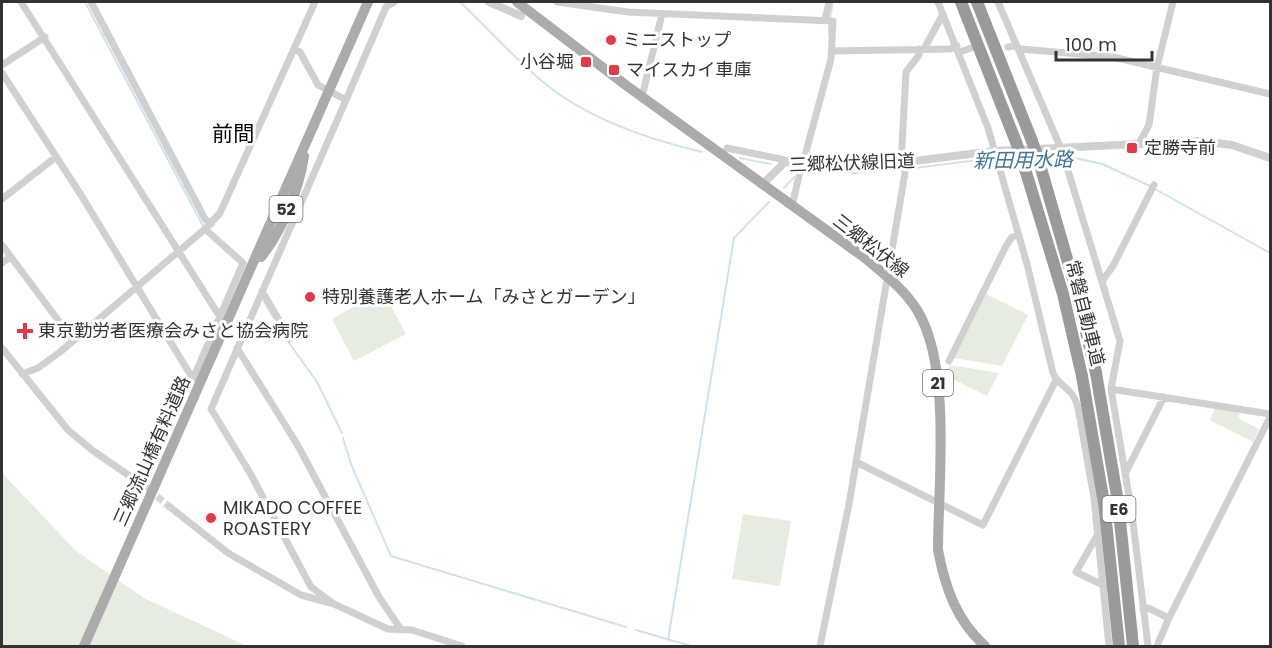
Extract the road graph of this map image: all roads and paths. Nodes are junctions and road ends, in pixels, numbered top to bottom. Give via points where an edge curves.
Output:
1 (21, 2) edge
2 (91, 2) edge
3 (315, 2) edge
4 (368, 2) edge
5 (394, 2) edge
6 (489, 2) edge
7 (517, 2) edge
8 (557, 2) edge
9 (829, 2) edge
10 (938, 2) edge
11 (961, 2) edge
12 (977, 2) edge
13 (985, 2) edge
14 (998, 2) edge
15 (1170, 3) edge
16 (503, 4) edge
17 (662, 14) junction
18 (943, 14) junction
19 (520, 16) dead end
20 (825, 20) junction
21 (987, 24) junction
22 (45, 37) junction
23 (1014, 47) junction
24 (971, 48) dead end
25 (294, 49) junction
26 (921, 49) junction
27 (958, 49) junction
28 (832, 51) junction
29 (2, 65) edge
30 (1157, 67) junction
31 (2, 73) edge
32 (328, 92) junction
33 (1270, 94) edge
34 (642, 97) junction
35 (345, 100) junction
36 (1138, 145) junction
37 (727, 148) dead end
38 (1062, 153) junction
39 (996, 156) junction
40 (56, 157) junction
41 (1270, 158) edge
42 (799, 162) junction
43 (902, 164) junction
44 (762, 185) junction
45 (1152, 188) dead end
46 (2, 199) edge
47 (792, 206) junction
48 (208, 226) junction
49 (1018, 235) junction
50 (2, 245) edge
51 (179, 251) junction
52 (10, 257) junction
53 (2, 263) edge
54 (887, 276) junction
55 (1103, 280) junction
56 (136, 286) junction
57 (262, 291) junction
58 (220, 317) junction
59 (290, 339) dead end
60 (73, 340) junction
61 (2, 348) edge
62 (237, 348) junction
63 (949, 361) dead end
64 (22, 374) junction
65 (1056, 380) junction
66 (1111, 392) junction
67 (1164, 397) junction
68 (1076, 400) junction
69 (1270, 416) edge
70 (856, 462) junction
71 (1125, 473) junction
72 (1091, 482) junction
73 (151, 486) junction
74 (938, 501) junction
75 (170, 507) tunnel mouth
76 (1098, 534) junction
77 (1105, 590) junction
78 (1141, 590) junction
79 (334, 604) junction
80 (1143, 609) junction
81 (1169, 618) junction
82 (399, 628) junction
83 (84, 646) edge
84 (462, 646) edge
85 (820, 646) edge
86 (985, 646) edge
87 (1109, 646) edge
88 (1119, 646) edge
89 (1133, 646) edge
90 (1148, 646) edge
91 (1157, 646) edge

1 - 22 street
2 - 48 street
3 - 25 street
4 - 32 main road, 三郷流山橋有料道路 / 52
5 - 35 street via 386,7
6 - 16 street
7 - 34 main road, 三郷松伏線 / 21
8 - 17 street
9 - 20 street
10 - 18 street
11 - 88 highway, 常磐自動車道 / E6, bridge via 1022,159 1063,294 1082,376 1105,514
12 - 21 highway, 常磐自動車道 / E6
13 - 21 highway
14 - 23 street
15 - 30 street
16 - 19 street
17 - 20 street
17 - 34 street
18 - 26 street
18 - 27 street
20 - 28 street via 833,21
21 - 89 highway, 常磐自動車道 / E6, bridge via 1038,158 1096,374 1120,513
22 - 29 street
22 - 51 street
23 - 30 street via 1101,56
23 - 38 street
24 - 27 street
25 - 32 street via 300,52 318,85
25 - 48 street via 225,205
26 - 27 street
26 - 28 street
26 - 43 street via 906,72
27 - 39 street
28 - 42 street via 822,99
30 - 33 street
30 - 36 street via 1149,124
31 - 40 street
32 - 35 street
32 - 73 main road, 三郷流山橋有料道路 / 52 via 207,370
34 - 44 main road, 三郷松伏線 / 21
35 - 57 street
36 - 38 street, 三郷松伏線旧道
36 - 41 street, 三郷松伏線旧道 via 1214,141
37 - 42 street
38 - 39 street, 三郷松伏線旧道
38 - 55 street
39 - 43 street, 三郷松伏線旧道
39 - 49 street
40 - 46 street
40 - 56 street
42 - 43 street, 三郷松伏線旧道 via 849,166
42 - 44 street, 三郷松伏線旧道 via 780,165
42 - 47 street
43 - 54 street via 905,173
44 - 47 main road, 三郷松伏線 / 21
45 - 55 street
47 - 54 main road, 三郷松伏線 / 21
48 - 51 street
48 - 58 street via 243,262
49 - 63 street via 1006,246
49 - 65 street
50 - 52 street
51 - 56 street
51 - 58 street
52 - 53 street
52 - 60 street
54 - 70 street
54 - 74 main road, 三郷松伏線 / 21 via 917,310 936,359
55 - 66 street via 1120,341
56 - 58 street via 193,379
56 - 60 street
57 - 59 street
57 - 62 street
60 - 64 street via 47,362
61 - 64 street
62 - 79 street via 211,409 311,587
62 - 82 street via 297,444 378,597
64 - 73 street via 68,430 92,450
65 - 68 street
65 - 74 street via 983,525
66 - 67 street
66 - 68 street
66 - 71 street
67 - 69 street
67 - 71 street
68 - 72 street
69 - 81 street
70 - 74 street
70 - 85 street
71 - 72 street
71 - 78 street
72 - 76 street
73 - 83 main road, 三郷流山橋有料道路 / 52
74 - 86 main road, 三郷松伏線 / 21 via 938,550 943,577 959,615
75 - 79 street via 236,557 301,595
76 - 77 street
76 - 77 street via 1076,572
77 - 78 street
77 - 87 street
78 - 80 street
79 - 82 street via 388,628
80 - 81 street
80 - 90 street
81 - 91 street
82 - 84 street

